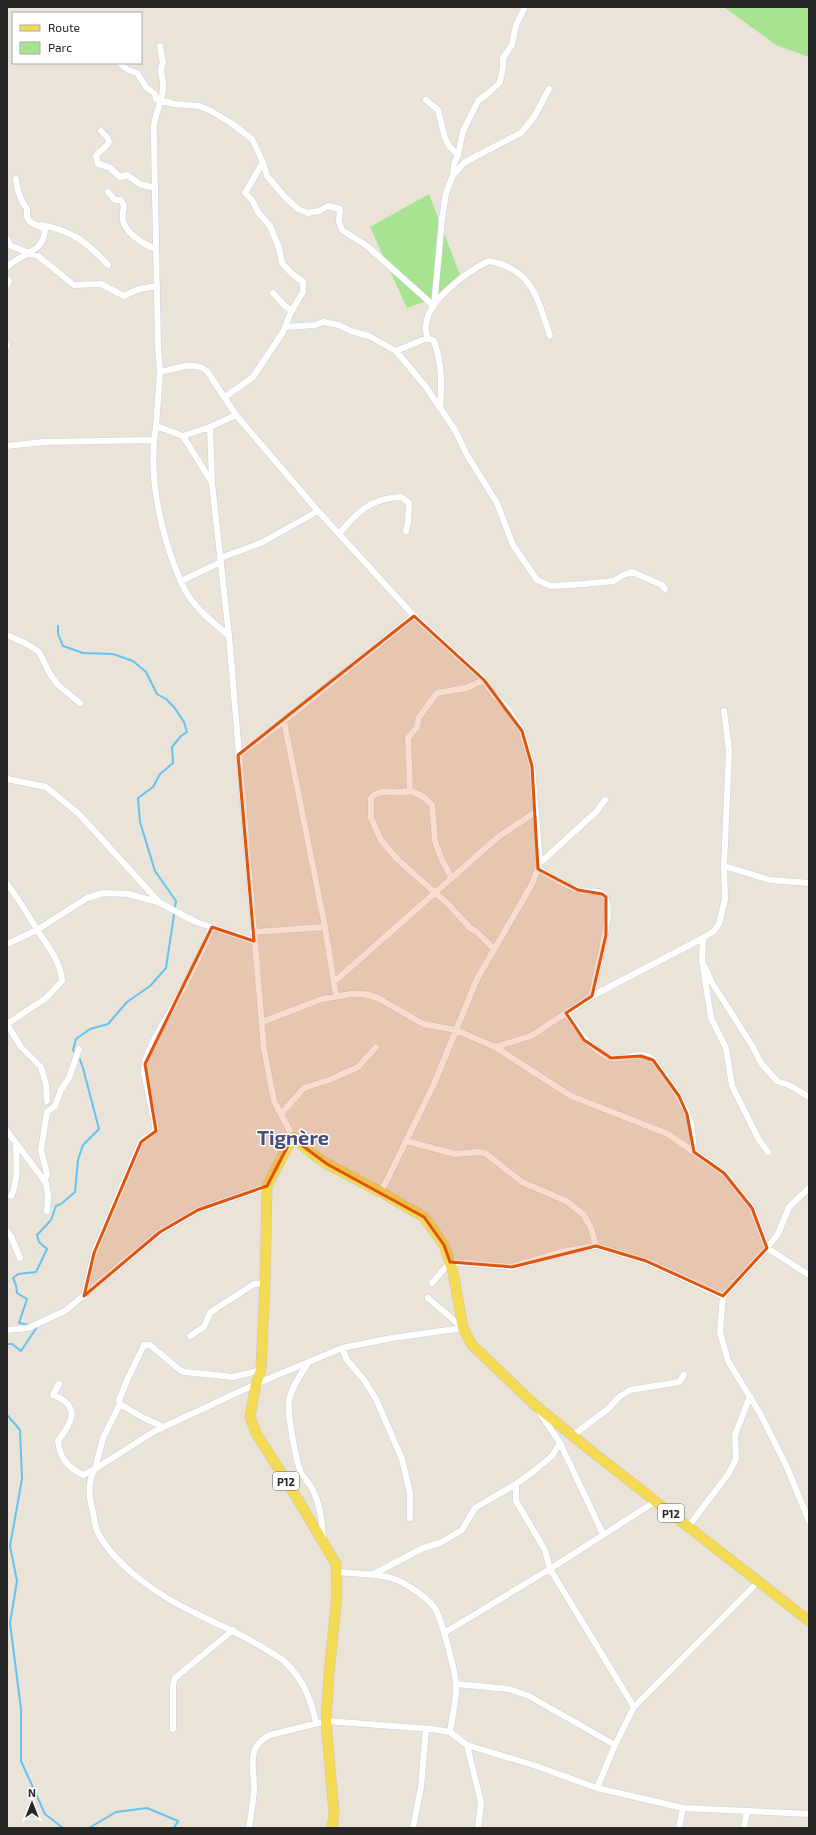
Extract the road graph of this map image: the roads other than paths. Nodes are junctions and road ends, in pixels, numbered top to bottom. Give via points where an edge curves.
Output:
1 (525, 7) edge
2 (160, 46) dead end
3 (121, 64) edge
4 (549, 89) dead end
5 (426, 100) dead end
6 (161, 102) junction
7 (101, 131) dead end
8 (458, 155) junction
9 (263, 162) junction
10 (453, 175) junction
11 (16, 180) dead end
12 (155, 188) junction
13 (108, 192) dead end
14 (39, 225) junction
15 (7, 240) edge
16 (156, 249) junction
17 (30, 252) junction
18 (108, 265) dead end
19 (7, 267) edge
20 (7, 279) edge
21 (7, 285) edge
22 (157, 286) junction
23 (273, 293) dead end
24 (434, 306) junction
25 (292, 311) junction
26 (285, 327) junction
27 (550, 336) dead end
28 (427, 338) junction
29 (396, 351) junction
30 (160, 372) junction
31 (225, 397) junction
32 (440, 408) junction
33 (236, 415) junction
34 (156, 426) junction
35 (210, 427) junction
36 (183, 436) junction
37 (153, 440) junction
38 (7, 446) edge
39 (212, 483) junction
40 (318, 511) junction
41 (406, 531) dead end
42 (339, 534) junction
43 (221, 560) junction
44 (181, 581) junction
45 (665, 589) dead end
46 (414, 616) junction
47 (7, 635) edge
48 (229, 636) junction
49 (484, 680) junction
50 (80, 703) dead end
51 (724, 711) dead end
52 (284, 721) junction
53 (238, 755) junction
54 (7, 779) edge
55 (410, 790) junction
56 (606, 800) dead end
57 (534, 813) junction
58 (539, 866) junction
59 (724, 866) junction
60 (451, 877) junction
61 (809, 883) edge
62 (7, 884) edge
63 (434, 892) junction
64 (160, 903) junction
65 (212, 927) junction
66 (325, 927) junction
67 (37, 930) junction
68 (253, 932) junction
69 (703, 938) junction
70 (254, 941) junction
71 (7, 944) edge
72 (494, 949) junction
73 (702, 960) junction
74 (334, 982) junction
75 (336, 996) junction
76 (592, 996) junction
77 (566, 1013) junction
78 (262, 1022) junction
79 (7, 1024) edge
80 (456, 1030) junction
81 (376, 1047) dead end
82 (495, 1047) junction
83 (79, 1049) dead end
84 (809, 1097) edge
85 (47, 1101) dead end
86 (281, 1114) junction
87 (7, 1131) edge
88 (293, 1137) junction
89 (406, 1141) junction
90 (16, 1143) junction
91 (694, 1152) junction
92 (768, 1152) dead end
93 (44, 1181) junction
94 (267, 1186) junction
95 (809, 1188) edge
96 (381, 1192) junction
97 (11, 1196) dead end
98 (47, 1211) dead end
99 (7, 1231) edge
100 (596, 1246) junction
101 (767, 1248) junction
102 (20, 1258) dead end
103 (450, 1262) junction
104 (809, 1275) edge
105 (265, 1283) junction
106 (432, 1283) dead end
107 (84, 1296) junction
108 (723, 1296) junction
109 (428, 1298) dead end
110 (463, 1328) junction
111 (7, 1330) edge
112 (190, 1336) dead end
113 (342, 1348) junction
114 (308, 1363) junction
115 (261, 1370) junction
116 (684, 1376) dead end
117 (59, 1384) dead end
118 (256, 1384) junction
119 (750, 1396) junction
120 (120, 1404) junction
121 (535, 1405) junction
122 (163, 1427) junction
123 (572, 1436) junction
124 (560, 1443) junction
125 (95, 1468) junction
126 (516, 1484) junction
127 (656, 1501) junction
128 (410, 1518) dead end
129 (809, 1521) edge
130 (688, 1527) junction
131 (603, 1534) junction
132 (323, 1542) junction
133 (550, 1569) junction
134 (336, 1572) junction
135 (372, 1576) junction
136 (758, 1582) junction
137 (809, 1621) edge
138 (233, 1630) junction
139 (444, 1634) junction
140 (456, 1684) junction
141 (634, 1707) junction
142 (326, 1721) junction
143 (316, 1723) junction
144 (426, 1728) junction
145 (173, 1729) dead end
146 (450, 1732) junction
147 (467, 1745) junction
148 (615, 1745) junction
149 (597, 1788) junction
150 (683, 1808) junction
151 (747, 1811) junction
152 (809, 1814) edge
153 (249, 1828) edge
154 (332, 1828) edge
155 (413, 1828) edge
156 (478, 1828) edge
157 (679, 1828) edge
158 (744, 1828) edge

1 - 8 street via 516,25 512,45 502,58 500,82 478,101 464,132
2 - 6 street via 163,63 161,72 164,79
3 - 6 street via 137,73
4 - 10 street via 534,117 520,133 465,162
5 - 8 street via 438,110 445,138
6 - 9 street via 199,106 211,111 252,139
6 - 12 street via 154,121
7 - 12 street via 109,142 96,156 98,164 109,168 120,177 127,175 140,184
8 - 10 street
9 - 24 street via 267,176 298,209 308,213 328,206 340,209 339,222 342,230 367,246
9 - 25 street via 245,193 270,226 282,263 303,282 303,292
10 - 24 street via 446,193 442,219
11 - 14 street via 21,202 27,209 27,217 30,222
12 - 16 street
13 - 16 street via 115,200 121,200 124,206 124,224 130,232 148,247
14 - 17 street via 45,229 45,236 35,250
14 - 18 street via 58,228 78,238 89,245
15 - 17 street via 11,246
16 - 22 street
17 - 19 street
17 - 22 street via 74,285 101,284 124,296 139,289
20 - 21 street
22 - 30 street
23 - 25 street
24 - 27 street via 446,292 478,267 489,261 503,264 520,274 534,290
24 - 28 street via 426,324
25 - 26 street
26 - 29 street via 323,322 339,325 369,336
26 - 31 street via 253,377
28 - 29 street
28 - 32 street via 434,341 440,357
29 - 32 street
30 - 31 street via 190,365 203,367
30 - 34 street
31 - 33 street
32 - 45 street via 497,503 513,545 537,580 551,586 584,584 614,581 632,572 662,585
33 - 35 street
33 - 40 street
34 - 36 street
34 - 37 street
35 - 36 street
35 - 39 street
36 - 39 street
37 - 38 street via 44,442
37 - 44 street via 156,500 167,547
39 - 43 street
40 - 42 street
40 - 43 street via 261,543
41 - 42 street via 409,503 401,497 393,497 366,506
42 - 46 street
43 - 44 street
43 - 48 street
44 - 48 street via 188,595 207,617
46 - 49 street
46 - 52 street
47 - 50 street via 39,652 58,685
48 - 53 street
49 - 55 street via 466,688 437,693 419,717 417,726 408,738
49 - 57 street via 522,731 532,766
51 - 59 street via 728,750
52 - 53 street
52 - 66 street
53 - 68 street
54 - 64 street via 46,787 73,809
55 - 60 street via 432,805 435,841
55 - 63 street via 379,792 373,795 370,804 371,818 377,835 398,860
56 - 58 street
57 - 58 street
57 - 60 street via 498,837
58 - 72 street via 532,884
58 - 76 street via 578,890 602,894 606,898 606,935
59 - 61 street via 770,880
59 - 69 street via 725,899 719,924
60 - 63 street
62 - 67 street via 20,900
63 - 72 street
63 - 74 street
64 - 65 street via 196,922
64 - 67 street via 128,894 104,893 87,898
65 - 70 street
65 - 107 street via 202,953 144,1064 156,1129 140,1142 94,1253
66 - 68 street
66 - 74 street
67 - 71 street
67 - 79 street via 57,961 62,981 46,998
68 - 70 street
69 - 73 street
69 - 76 street
70 - 78 street
72 - 80 street via 477,979
73 - 84 street via 711,981 761,1063 777,1081
73 - 92 street via 711,1018 726,1048 732,1086 759,1140
74 - 75 street
75 - 78 street
75 - 80 street via 364,994 378,998 423,1024
76 - 77 street
77 - 82 street via 531,1036
77 - 91 street via 584,1040 611,1058 651,1057 679,1096 691,1125
78 - 86 street via 264,1049 274,1101
79 - 85 street via 21,1047 41,1067
80 - 82 street
80 - 89 street via 434,1084
81 - 86 street via 358,1067 304,1088
82 - 91 street via 571,1096 668,1134
83 - 93 street via 69,1078 55,1106 47,1112 41,1150 47,1174
86 - 88 street
87 - 90 street
88 - 94 main road, P12
88 - 96 main road, P12 via 328,1164
89 - 96 street
89 - 100 street via 455,1154 485,1153 522,1182 566,1201 583,1214 591,1228
90 - 93 street
90 - 97 street via 14,1192
91 - 101 street via 724,1173 752,1208
93 - 98 street via 48,1197
94 - 105 main road, P12
94 - 107 street via 198,1210 160,1232
95 - 101 street via 789,1207 778,1234
96 - 103 main road, P12 via 424,1218 444,1245
99 - 102 street
100 - 103 street via 566,1251 512,1267
100 - 108 street via 646,1261
101 - 104 street
101 - 108 street
103 - 106 street
103 - 110 main road, P12 via 455,1277
105 - 112 street via 254,1284 216,1308 210,1313 204,1327
105 - 115 main road, P12
107 - 111 street via 65,1312 28,1328
108 - 119 street via 720,1332 728,1361
109 - 110 street
110 - 113 street
110 - 121 main road, P12 via 472,1345
113 - 114 street
113 - 128 street via 347,1360 376,1399 402,1459 410,1493
114 - 118 street
114 - 132 street via 289,1401 291,1427 301,1474 310,1485 322,1519
115 - 118 main road, P12
115 - 120 street via 233,1377 186,1372 147,1344 138,1354 119,1400
116 - 123 street via 679,1382 624,1393 608,1409
117 - 125 street via 53,1395 64,1399 71,1407 72,1416 69,1426 58,1440 59,1451 71,1469 83,1475
118 - 122 street
118 - 132 main road, P12 via 250,1417 256,1433
119 - 129 street via 786,1465
119 - 130 street via 735,1435 736,1459 730,1473
120 - 122 street
120 - 125 street via 103,1438
121 - 123 main road, P12
121 - 124 street
122 - 125 street
123 - 127 main road, P12
124 - 126 street via 552,1456
124 - 131 street
125 - 138 street via 90,1500 97,1532 116,1558 175,1603
126 - 133 street via 516,1501 545,1550
126 - 135 street via 475,1508 462,1530 452,1537 423,1548
127 - 130 main road, P12
127 - 131 street
130 - 136 main road, P12
131 - 133 street
132 - 134 main road, P12 via 336,1564
133 - 139 street
133 - 141 street
134 - 135 street
134 - 142 main road, P12 via 337,1595
135 - 139 street via 396,1580 430,1603 436,1610
136 - 137 main road, P12
136 - 141 street
138 - 143 street via 285,1661 309,1695
138 - 145 street via 175,1678
139 - 140 street
140 - 146 street
140 - 148 street via 517,1690
141 - 148 street
142 - 143 street
142 - 144 street
142 - 154 main road, P12 via 334,1814
143 - 153 street via 270,1735 256,1746 252,1759 254,1789
144 - 146 street
144 - 155 street via 421,1787
146 - 147 street
147 - 149 street
147 - 156 street via 481,1802
148 - 149 street
149 - 150 street
150 - 151 street
150 - 157 street
151 - 152 street
151 - 158 street

